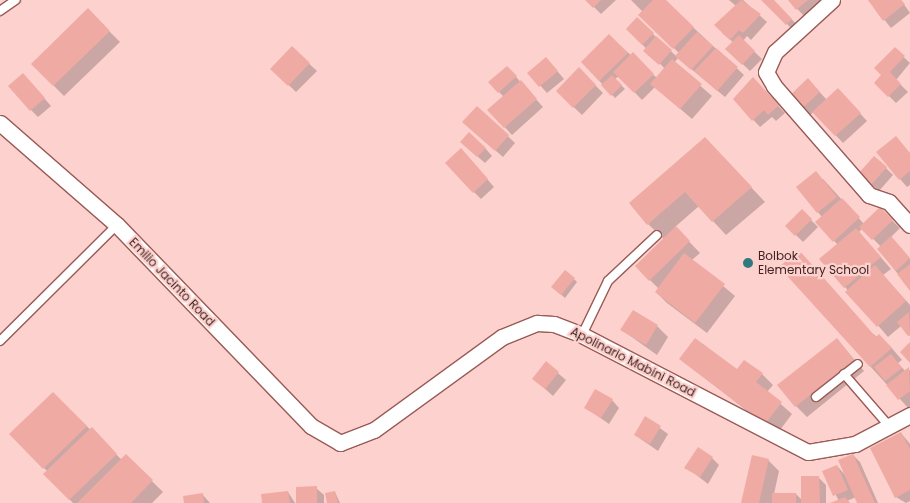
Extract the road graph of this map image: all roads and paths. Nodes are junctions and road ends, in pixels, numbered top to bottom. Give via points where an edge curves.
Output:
1 (16, 0) edge
2 (832, 0) edge
3 (0, 11) edge
4 (0, 123) edge
5 (117, 224) junction
6 (910, 225) edge
7 (657, 235) dead end
8 (582, 335) junction
9 (0, 341) edge
10 (858, 364) dead end
11 (844, 374) junction
12 (816, 397) dead end
13 (910, 415) edge
14 (889, 426) junction
15 (340, 443) joint

1 - 3 lane
2 - 6 street via 775,52 766,72 774,86 869,195 889,202
4 - 5 street, Emilio Jacinto Road
5 - 9 lane
5 - 15 street, Emilio Jacinto Road via 311,426
7 - 8 lane via 608,281
8 - 14 street, Apolinario Mabini Road via 808,452 855,444
8 - 15 street, Apolinario Mabini Road via 554,324 537,323 502,337 374,430
10 - 11 lane
11 - 12 lane
11 - 14 lane
13 - 14 street, Apolinario Mabini Road

